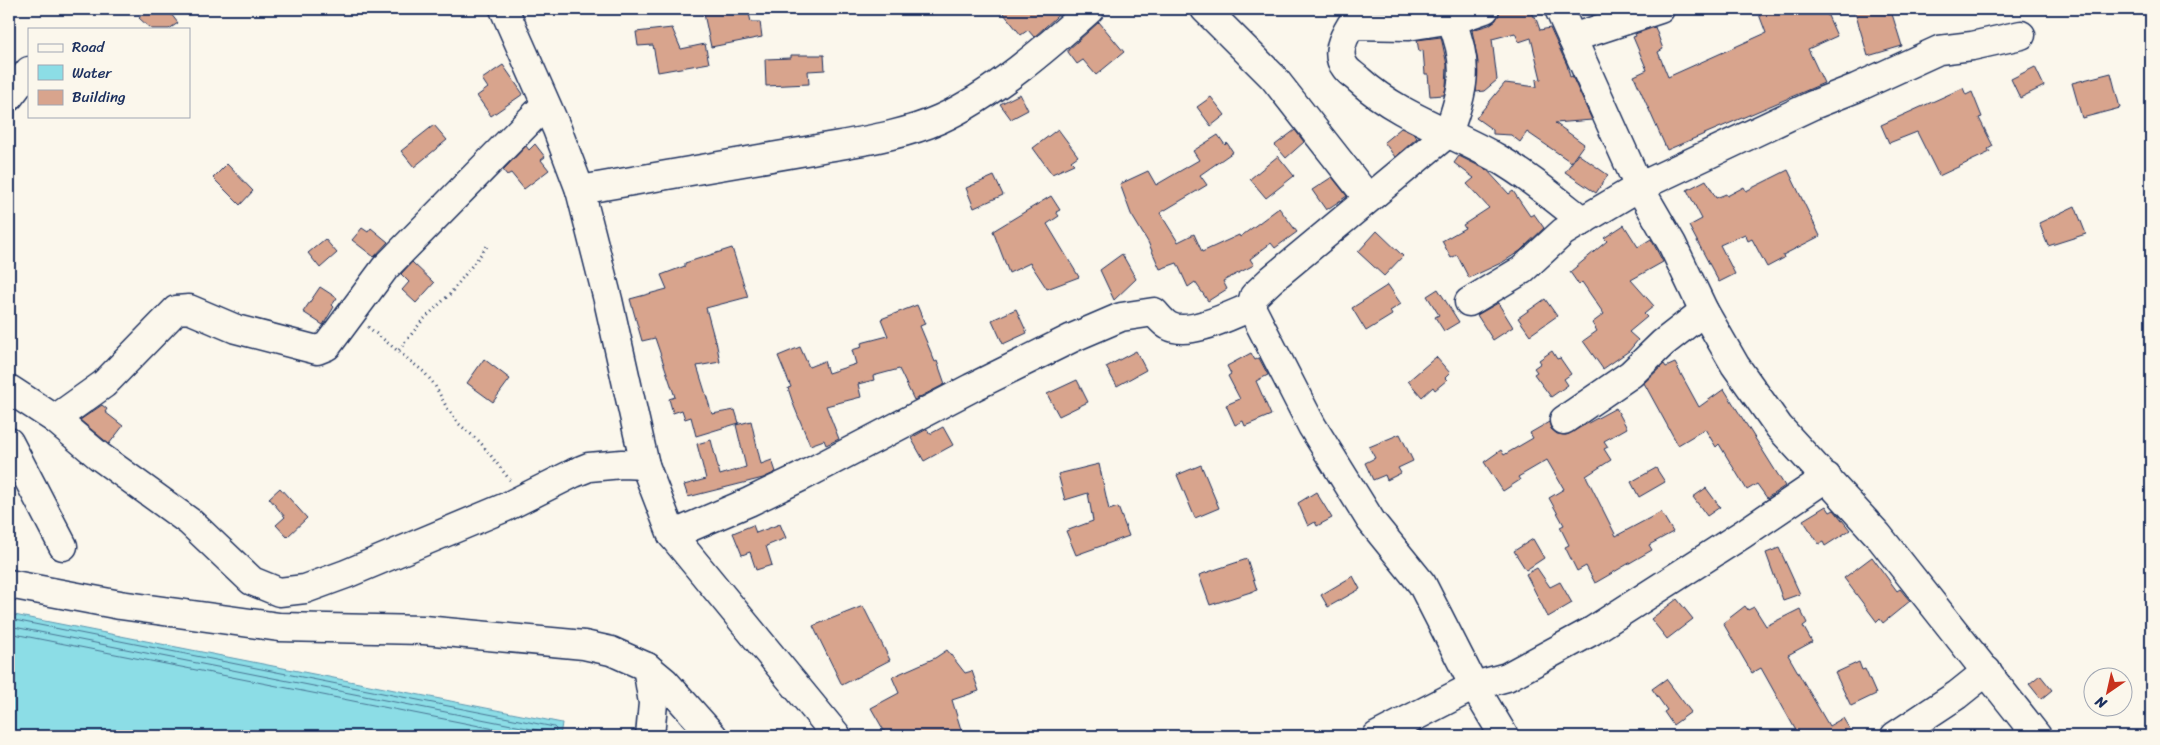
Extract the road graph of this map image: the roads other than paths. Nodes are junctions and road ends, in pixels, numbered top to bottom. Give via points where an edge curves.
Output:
1 (504, 9) edge
2 (1090, 9) edge
3 (1205, 9) edge
4 (1485, 9) edge
5 (1559, 9) edge
6 (1660, 9) edge
7 (1451, 20) junction
8 (2021, 35) dead end
9 (1572, 38) junction
10 (28, 72) edge
11 (9, 97) edge
12 (545, 105) junction
13 (1448, 133) junction
14 (1639, 187) junction
15 (580, 190) junction
16 (1368, 198) junction
17 (1583, 221) junction
18 (1469, 302) dead end
19 (1251, 307) junction
20 (1704, 311) junction
21 (9, 389) edge
22 (55, 419) junction
23 (1564, 420) dead end
24 (9, 442) edge
25 (644, 465) junction
26 (1826, 477) junction
27 (672, 535) junction
28 (62, 546) dead end
29 (9, 584) edge
30 (648, 667) junction
31 (1987, 671) junction
32 (1474, 686) junction
33 (693, 714) junction
34 (651, 733) edge
35 (713, 736) edge
36 (838, 736) edge
37 (1377, 736) edge
38 (1504, 736) edge
39 (1895, 736) edge
40 (2037, 736) edge

1 - 12 street
2 - 15 street via 988,91 942,118 912,130 871,140
3 - 16 street via 1274,77
4 - 7 street
5 - 9 street
6 - 9 street
7 - 13 street via 1464,72 1460,100
7 - 13 street via 1408,26 1351,25 1340,47 1345,67 1370,91
8 - 14 street via 1939,50
9 - 14 street
10 - 11 street
12 - 15 street
12 - 22 street via 385,268 328,346 317,350 236,329 189,308 182,308 172,314 104,384
13 - 16 street
13 - 17 street via 1530,179
14 - 17 street
14 - 20 street via 1672,244
15 - 25 street
16 - 19 street via 1272,278 1254,296
17 - 18 street via 1563,232 1522,270
19 - 27 street via 1202,327 1169,326 1154,312 1121,317 971,388 801,477
19 - 32 street via 1312,426 1371,521 1422,584
20 - 23 street via 1663,343 1631,374
20 - 26 street via 1735,365 1779,427
21 - 22 street
22 - 25 street via 99,456 190,522 252,581 278,592 305,589 346,574 525,498 589,467
24 - 28 street
25 - 27 street
26 - 31 street via 1878,535
26 - 32 street via 1592,631 1507,677
27 - 36 street
29 - 30 street via 120,605 279,627 424,630 584,645 611,651
30 - 33 street
30 - 34 street via 653,703
31 - 39 street
31 - 40 street
32 - 37 street
32 - 38 street
33 - 34 street via 671,718
33 - 35 street

